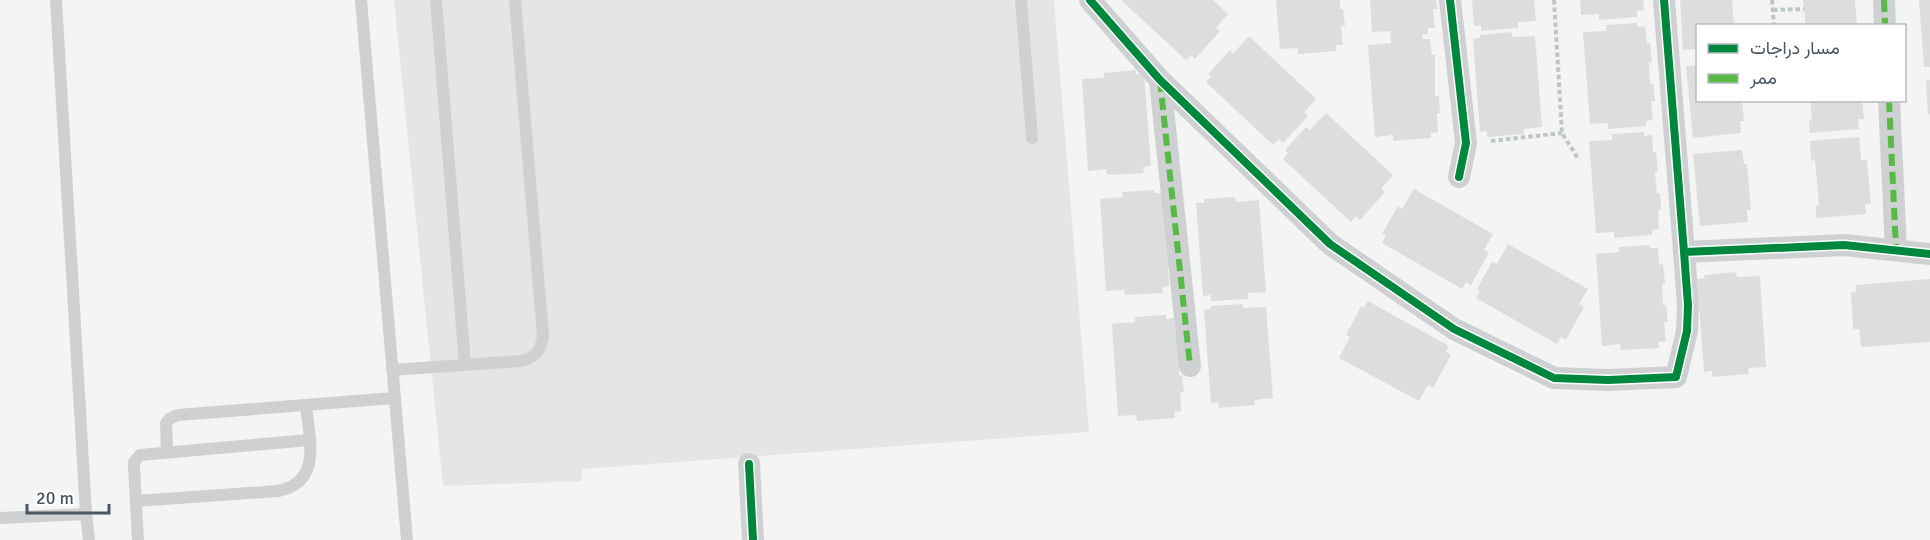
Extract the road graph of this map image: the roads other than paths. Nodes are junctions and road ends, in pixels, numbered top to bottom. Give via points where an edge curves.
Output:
1 (56, 0) edge
2 (361, 0) edge
3 (436, 0) edge
4 (516, 0) edge
5 (1021, 0) edge
6 (1090, 0) edge
7 (1450, 0) edge
8 (1664, 0) edge
9 (1884, 0) edge
10 (1885, 24) edge
11 (1160, 80) junction
12 (1889, 102) edge
13 (1032, 138) dead end
14 (1459, 177) dead end
15 (1896, 249) junction
16 (1684, 252) junction
17 (1930, 254) edge
18 (465, 365) junction
19 (1190, 366) dead end
20 (392, 370) junction
21 (394, 398) junction
22 (306, 405) junction
23 (309, 440) junction
24 (167, 452) junction
25 (749, 464) dead end
26 (136, 501) junction
27 (86, 514) junction
28 (0, 518) edge
29 (89, 540) edge
30 (138, 540) edge
31 (407, 540) edge
32 (753, 540) edge

1 - 27 lane
2 - 20 lane
3 - 18 lane
4 - 18 lane via 542,345 531,359
5 - 13 lane
6 - 11 street
7 - 14 street via 1466,143
8 - 16 street
9 - 10 street
11 - 16 street via 1330,244 1454,329 1554,378 1676,376 1687,331
11 - 19 street
12 - 15 street
15 - 16 street via 1844,245
15 - 17 street
18 - 20 lane
20 - 21 lane
21 - 22 lane
21 - 31 lane
22 - 23 lane
22 - 24 lane via 173,416 166,423
23 - 24 lane
23 - 26 lane via 309,470 291,489
24 - 26 lane via 136,458
25 - 32 street
26 - 30 lane
27 - 28 lane
27 - 29 lane

